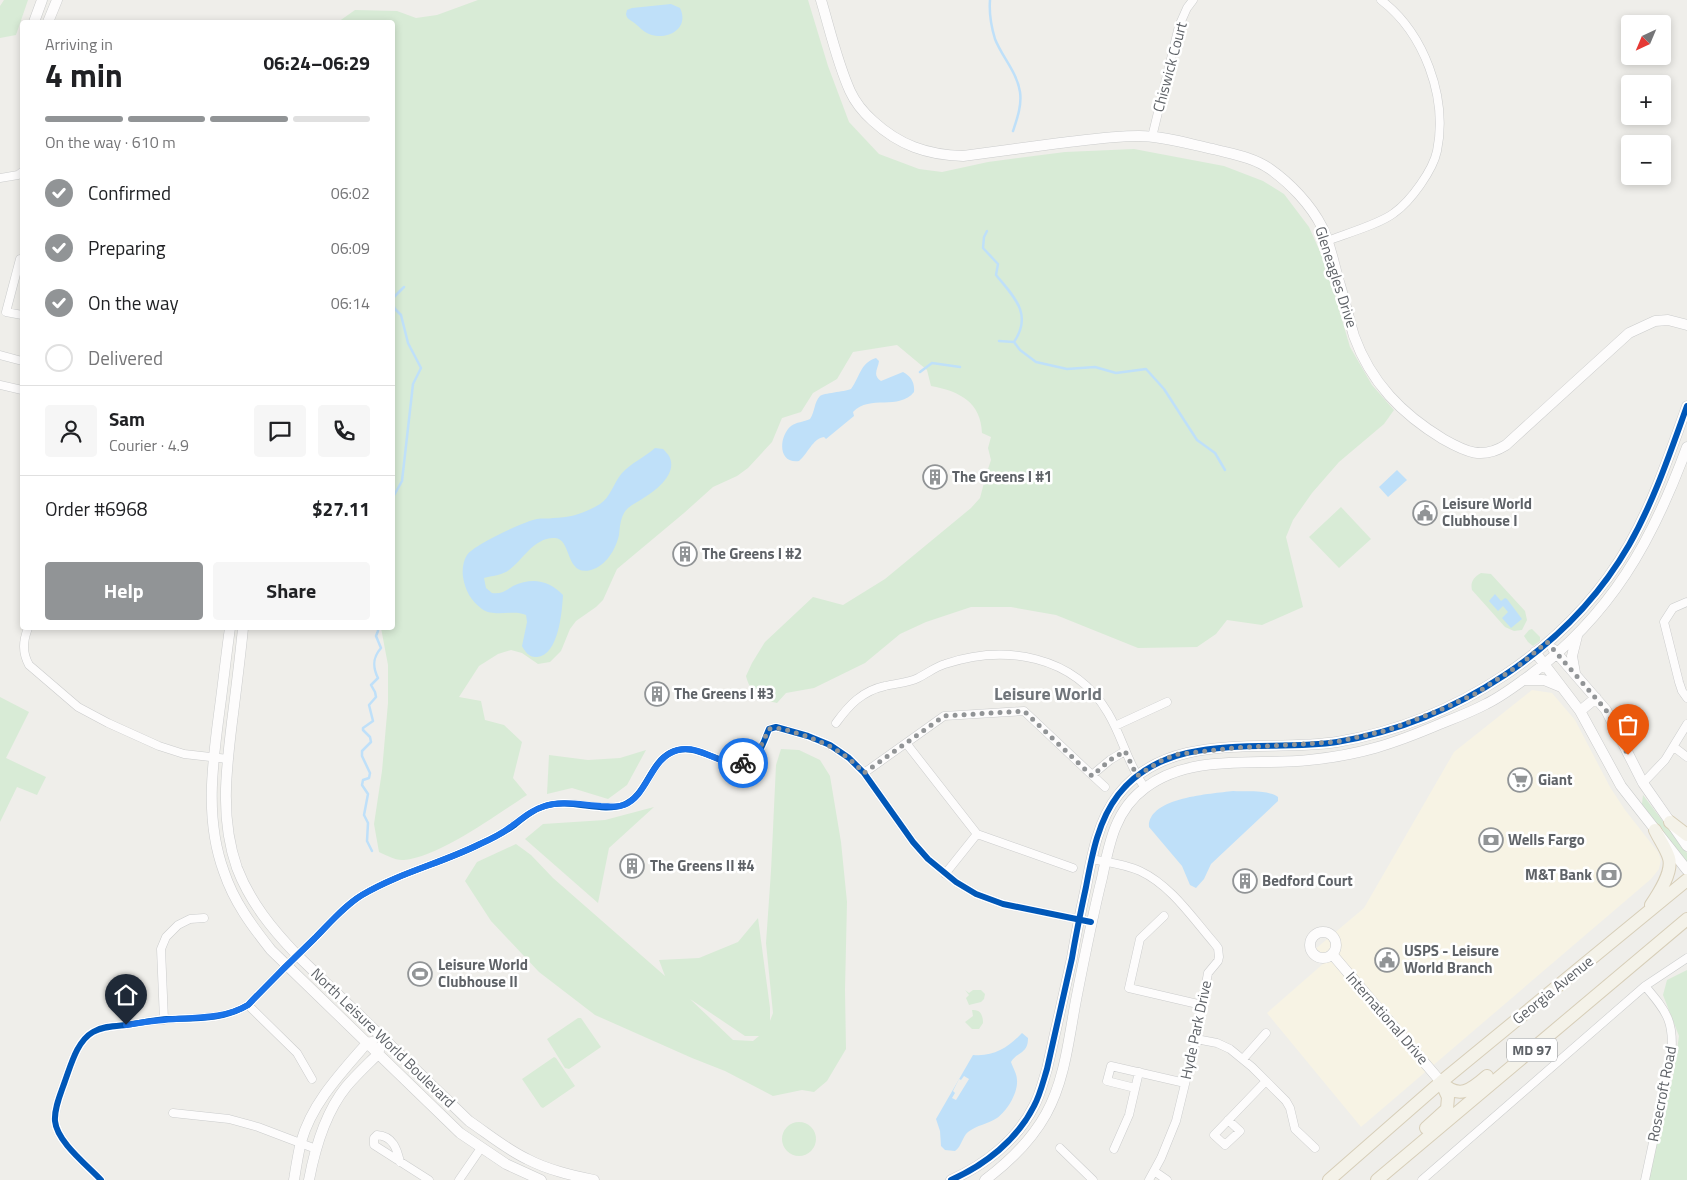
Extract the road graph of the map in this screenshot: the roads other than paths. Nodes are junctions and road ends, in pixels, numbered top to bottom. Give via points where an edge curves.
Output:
1 (42, 0) edge
2 (57, 0) edge
3 (821, 0) edge
4 (1194, 0) edge
5 (1381, 0) edge
6 (35, 20) edge
7 (49, 20) edge
8 (1152, 137) junction
9 (20, 174) edge
10 (0, 178) edge
11 (1328, 241) junction
12 (20, 259) edge
13 (20, 315) edge
14 (1687, 325) edge
15 (0, 355) edge
16 (20, 360) edge
17 (0, 385) edge
18 (20, 390) edge
19 (1687, 406) edge
20 (1687, 447) edge
21 (1670, 452) junction
22 (1685, 458) edge
23 (1687, 602) edge
24 (27, 630) edge
25 (230, 630) edge
26 (243, 630) edge
27 (1578, 634) junction
28 (1547, 642) junction
29 (1535, 652) junction
30 (1557, 654) junction
31 (1545, 664) junction
32 (1575, 674) junction
33 (1524, 680) junction
34 (1561, 686) junction
35 (1596, 698) junction
36 (1687, 698) edge
37 (1167, 702) dead end
38 (1580, 711) junction
39 (836, 723) dead end
40 (1687, 724) edge
41 (1115, 726) junction
42 (906, 743) junction
43 (1674, 747) junction
44 (1125, 751) junction
45 (1687, 757) edge
46 (213, 758) junction
47 (228, 760) junction
48 (864, 773) junction
49 (1092, 776) junction
50 (1137, 776) junction
51 (1643, 783) junction
52 (1105, 787) dead end
53 (1145, 788) junction
54 (1639, 808) junction
55 (1670, 822) junction
56 (1655, 830) junction
57 (977, 834) junction
58 (1687, 835) edge
59 (1687, 846) edge
60 (1091, 859) junction
61 (1105, 862) junction
62 (1073, 868) dead end
63 (1687, 870) edge
64 (945, 874) junction
65 (1687, 880) edge
66 (1164, 916) dead end
67 (204, 918) dead end
68 (1687, 919) edge
69 (1079, 920) junction
70 (1637, 921) junction
71 (1091, 922) junction
72 (1332, 954) dead end
73 (297, 955) junction
74 (1687, 958) edge
75 (287, 965) junction
76 (1645, 986) junction
77 (1602, 990) junction
78 (248, 1005) junction
79 (1202, 1005) junction
80 (164, 1020) junction
81 (1266, 1033) dead end
82 (382, 1038) junction
83 (1196, 1039) junction
84 (367, 1044) junction
85 (378, 1054) junction
86 (1242, 1059) junction
87 (1138, 1072) junction
88 (312, 1079) dead end
89 (1266, 1081) junction
90 (1185, 1082) junction
91 (1441, 1082) junction
92 (1135, 1088) junction
93 (173, 1113) dead end
94 (1228, 1120) dead end
95 (301, 1143) junction
96 (481, 1148) junction
97 (1060, 1148) dead end
98 (1315, 1148) dead end
99 (316, 1149) junction
100 (1114, 1149) dead end
101 (400, 1162) dead end
102 (1154, 1172) junction
103 (101, 1180) edge
104 (294, 1180) edge
105 (310, 1180) edge
106 (428, 1180) edge
107 (459, 1180) edge
108 (541, 1180) edge
109 (594, 1180) edge
110 (951, 1180) edge
111 (985, 1180) edge
112 (1093, 1180) edge
113 (1149, 1180) edge
114 (1167, 1180) edge
115 (1329, 1180) edge
116 (1376, 1180) edge
117 (1422, 1180) edge
118 (1645, 1180) edge

1 - 6 street
2 - 7 street
3 - 8 street, Gleneagles Drive via 850,93 865,114 886,133 908,146 943,155 963,156 1111,136
4 - 8 street, Chiswick Court via 1179,26
5 - 11 street via 1408,28 1422,49 1437,96 1440,122 1437,151 1419,187 1394,213
8 - 11 street, Gleneagles Drive via 1243,157 1269,168 1287,182 1307,206
9 - 10 street
11 - 14 street, Gleneagles Drive via 1354,337 1377,380 1419,424 1470,452 1494,452 1506,445 1629,333 1655,321 1668,320
12 - 13 street via 6,312
15 - 16 street
17 - 18 street
19 - 21 street
20 - 22 street
21 - 22 street
21 - 28 street via 1628,546 1587,603
22 - 27 street via 1640,553 1603,606
23 - 36 street via 1674,608 1664,622 1679,682
24 - 46 street via 23,644 29,665 78,707 159,746
25 - 46 street, North Leisure World Boulevard
26 - 47 street, North Leisure World Boulevard
27 - 30 street
27 - 32 street via 1572,656
28 - 29 street
28 - 30 street
29 - 31 street
29 - 50 street via 1475,694 1388,730 1336,742 1179,754 1164,759
30 - 31 street
30 - 32 street
31 - 33 street
31 - 34 street
32 - 35 street
33 - 34 street via 1544,680
33 - 53 street via 1473,711 1364,752 1307,761 1186,768
34 - 38 street
35 - 38 street
35 - 51 street via 1606,710
37 - 41 street
38 - 54 street via 1618,780
39 - 41 street via 853,702 868,692 908,682 946,663 995,654 1030,657 1064,670 1093,692
40 - 43 street
41 - 44 street
42 - 48 street
42 - 49 street via 944,716 1024,711
42 - 57 street
43 - 45 street
43 - 51 street
44 - 49 street
44 - 50 street
46 - 47 street
46 - 75 street, North Leisure World Boulevard via 212,810 223,872 245,915
47 - 73 street, North Leisure World Boulevard via 226,815 237,868 256,905
48 - 64 street via 913,842
48 - 73 street via 830,745 776,727 769,729 758,752 743,763 729,763 689,749 671,752 624,805 560,803 540,808 479,845 362,895 343,909
49 - 52 street
50 - 53 street
50 - 60 street via 1113,803 1096,839
51 - 54 street
51 - 55 street
53 - 61 street via 1119,818
54 - 56 street
55 - 58 main road
55 - 59 street
56 - 63 street
56 - 70 main road via 1670,864 1657,896
57 - 62 street
57 - 64 street
60 - 61 street, Hyde Park Drive
60 - 69 street
61 - 71 street
61 - 79 street, Hyde Park Drive via 1139,871 1158,882 1215,944 1219,957 1208,973
64 - 69 street via 988,899
65 - 70 main road, Georgia Avenue / MD 97
66 - 79 street via 1140,939 1129,988
67 - 80 street via 190,919 178,925 166,937 161,949
68 - 77 main road, Georgia Avenue / MD 97
69 - 71 street
69 - 110 street via 1047,1069 1034,1108 1014,1136 996,1153
70 - 91 main road, Georgia Avenue / MD 97
71 - 111 street via 1056,1094 1026,1143
72 - 91 street, International Drive
73 - 75 street
73 - 82 street, North Leisure World Boulevard
74 - 76 street
75 - 78 street
75 - 84 street, North Leisure World Boulevard
76 - 117 street
76 - 118 street, Rosecroft Road via 1664,1009 1673,1040
77 - 91 main road via 1469,1090 1454,1092
77 - 116 main road, Georgia Avenue / MD 97
78 - 80 street via 218,1017
78 - 88 street via 297,1053
79 - 83 street, Hyde Park Drive
80 - 103 street via 106,1027 93,1032 81,1044 71,1065 58,1103 57,1130
81 - 86 street
82 - 84 street
82 - 85 street
82 - 109 street, North Leisure World Boulevard via 469,1121 498,1142 542,1166
83 - 86 street via 1230,1049
83 - 90 street, Hyde Park Drive
84 - 85 street, North Leisure World Boulevard
84 - 95 street via 331,1084
85 - 96 street, North Leisure World Boulevard via 460,1133
85 - 99 street via 345,1088 324,1125
86 - 89 street
87 - 90 street
87 - 92 street
87 - 92 street via 1111,1066 1107,1082
89 - 94 street
89 - 98 street via 1286,1101 1295,1129
90 - 102 street, Hyde Park Drive via 1176,1121
91 - 115 main road, Georgia Avenue / MD 97
91 - 116 main road via 1448,1097 1447,1109 1394,1157
92 - 100 street via 1129,1115
93 - 95 street via 229,1119 258,1126
95 - 99 street
95 - 104 street
96 - 107 street
96 - 108 street, North Leisure World Boulevard
97 - 112 street
99 - 105 street
101 - 106 street
102 - 113 street, Hyde Park Drive
102 - 114 street

